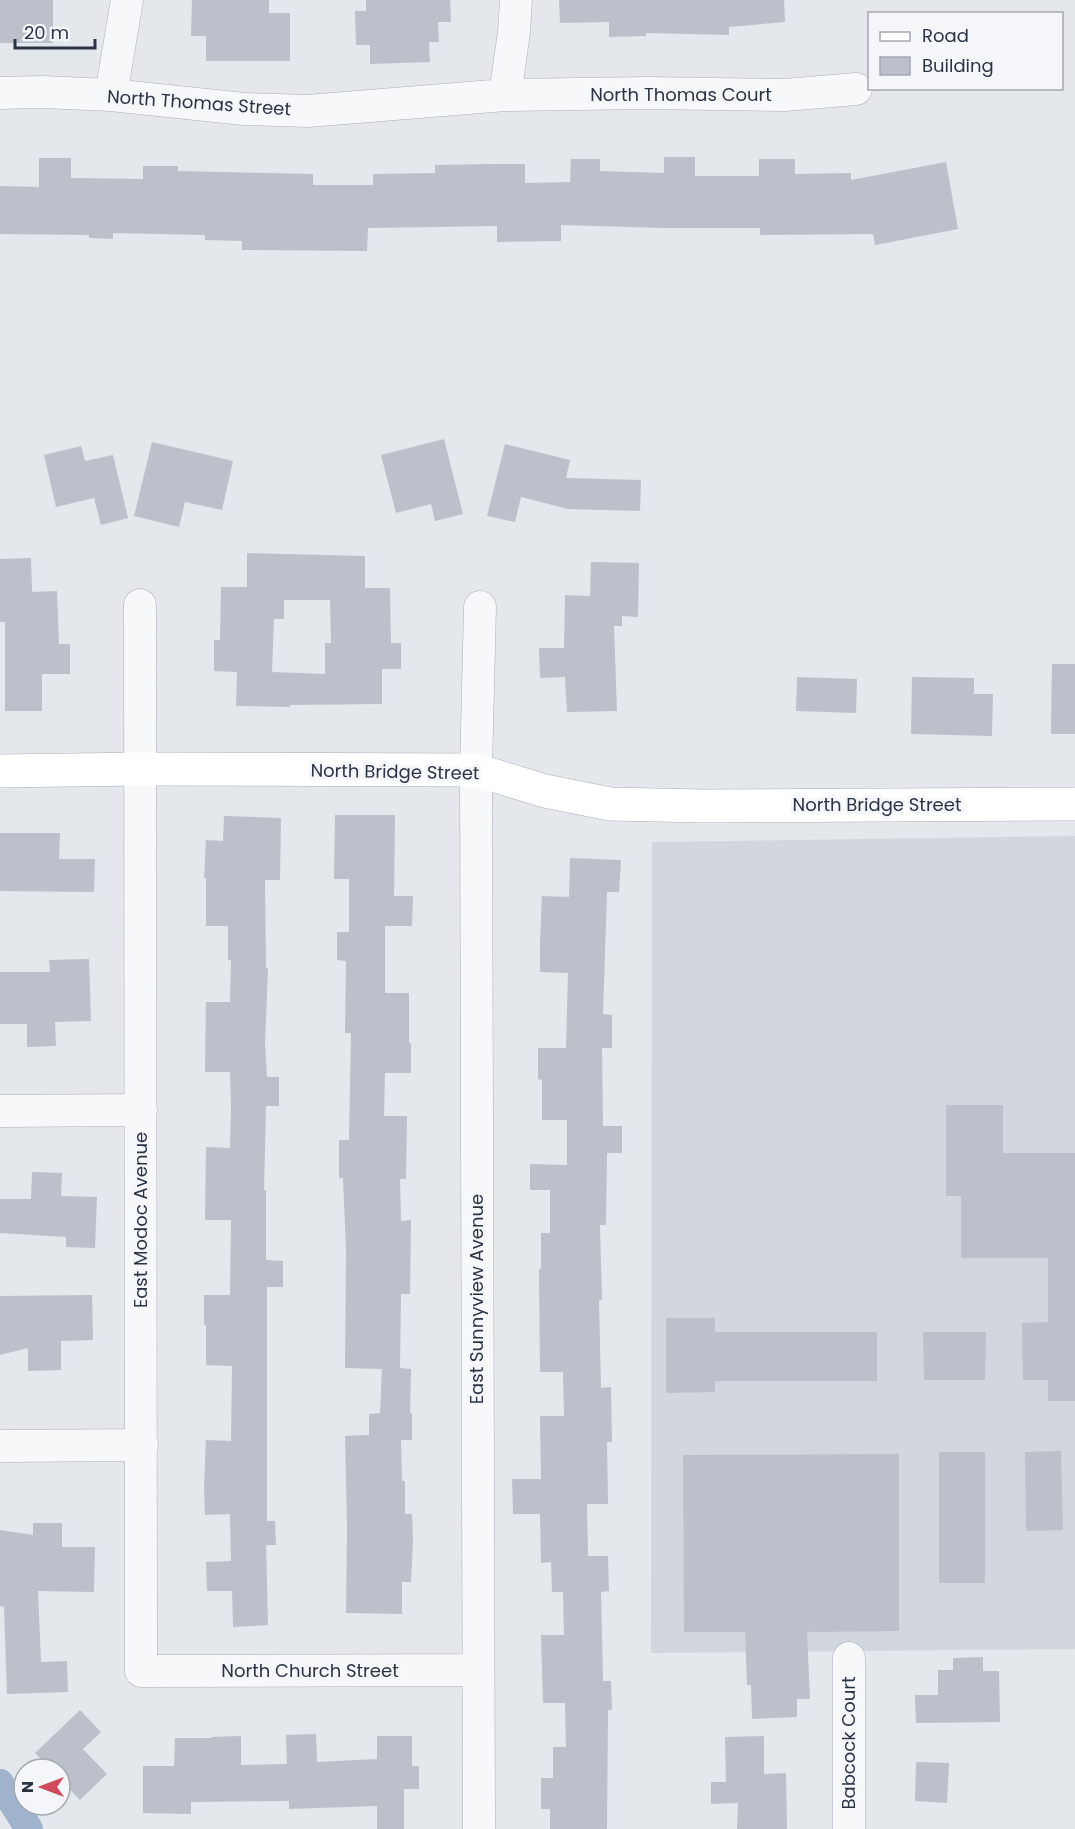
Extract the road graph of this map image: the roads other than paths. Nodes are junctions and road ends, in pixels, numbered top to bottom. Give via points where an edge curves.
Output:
1 (127, 0) edge
2 (516, 0) edge
3 (856, 89) dead end
4 (0, 93) edge
5 (111, 95) junction
6 (505, 95) junction
7 (140, 605) dead end
8 (480, 607) dead end
9 (141, 769) junction
10 (476, 770) junction
11 (0, 771) edge
12 (1075, 804) edge
13 (0, 1110) edge
14 (141, 1110) junction
15 (142, 1445) junction
16 (3, 1446) dead end
17 (849, 1658) dead end
18 (478, 1670) junction
19 (141, 1671) joint
20 (479, 1829) edge
21 (849, 1829) edge

1 - 5 street
2 - 6 street
3 - 6 street, North Thomas Court via 785,95
4 - 5 street, North Thomas Street
5 - 6 street, North Thomas Street via 244,109 308,111
7 - 9 street, East Modoc Avenue
8 - 10 street, East Sunnyview Avenue
9 - 10 street, North Bridge Street
9 - 11 street, North Bridge Street
9 - 14 street, East Modoc Avenue
10 - 12 street, North Bridge Street via 545,791 610,804
10 - 18 street, East Sunnyview Avenue
13 - 14 street
14 - 15 street, East Modoc Avenue
15 - 16 street
15 - 19 street, East Modoc Avenue
17 - 21 street, Babcock Court
18 - 19 street, North Church Street
18 - 20 street, East Sunnyview Avenue

